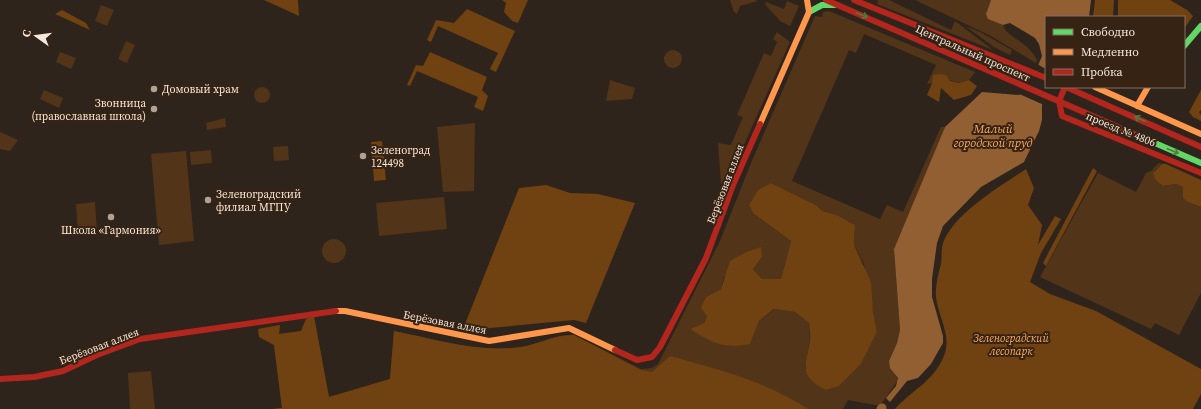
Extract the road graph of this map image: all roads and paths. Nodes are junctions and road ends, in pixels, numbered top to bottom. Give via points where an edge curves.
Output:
1 (807, 0) edge
2 (826, 0) edge
3 (854, 0) edge
4 (841, 6) junction
5 (809, 12) junction
6 (1201, 26) edge
7 (1185, 45) edge
8 (1045, 78) edge
9 (1064, 88) edge
10 (1068, 88) edge
11 (1097, 88) edge
12 (1147, 88) edge
13 (1137, 106) junction
14 (1201, 134) edge
15 (1201, 147) edge
16 (1201, 163) edge
17 (1201, 173) edge
18 (0, 379) edge

1 - 5 street
2 - 4 street, Центральный проспект
3 - 8 street, Центральный проспект
4 - 5 street via 822,5
4 -> 16 street, Центральный проспект
5 - 18 street, Берёзовая аллея via 733,185 706,258 660,347 652,357 633,359 569,328 489,341 345,311 331,311 140,340 97,355 64,371 34,377
6 - 7 street
9 - 17 street, проезд № 4806 via 1060,94 1058,107 1062,116
15 -> 10 street
11 - 13 street
12 - 13 street
13 - 14 street

